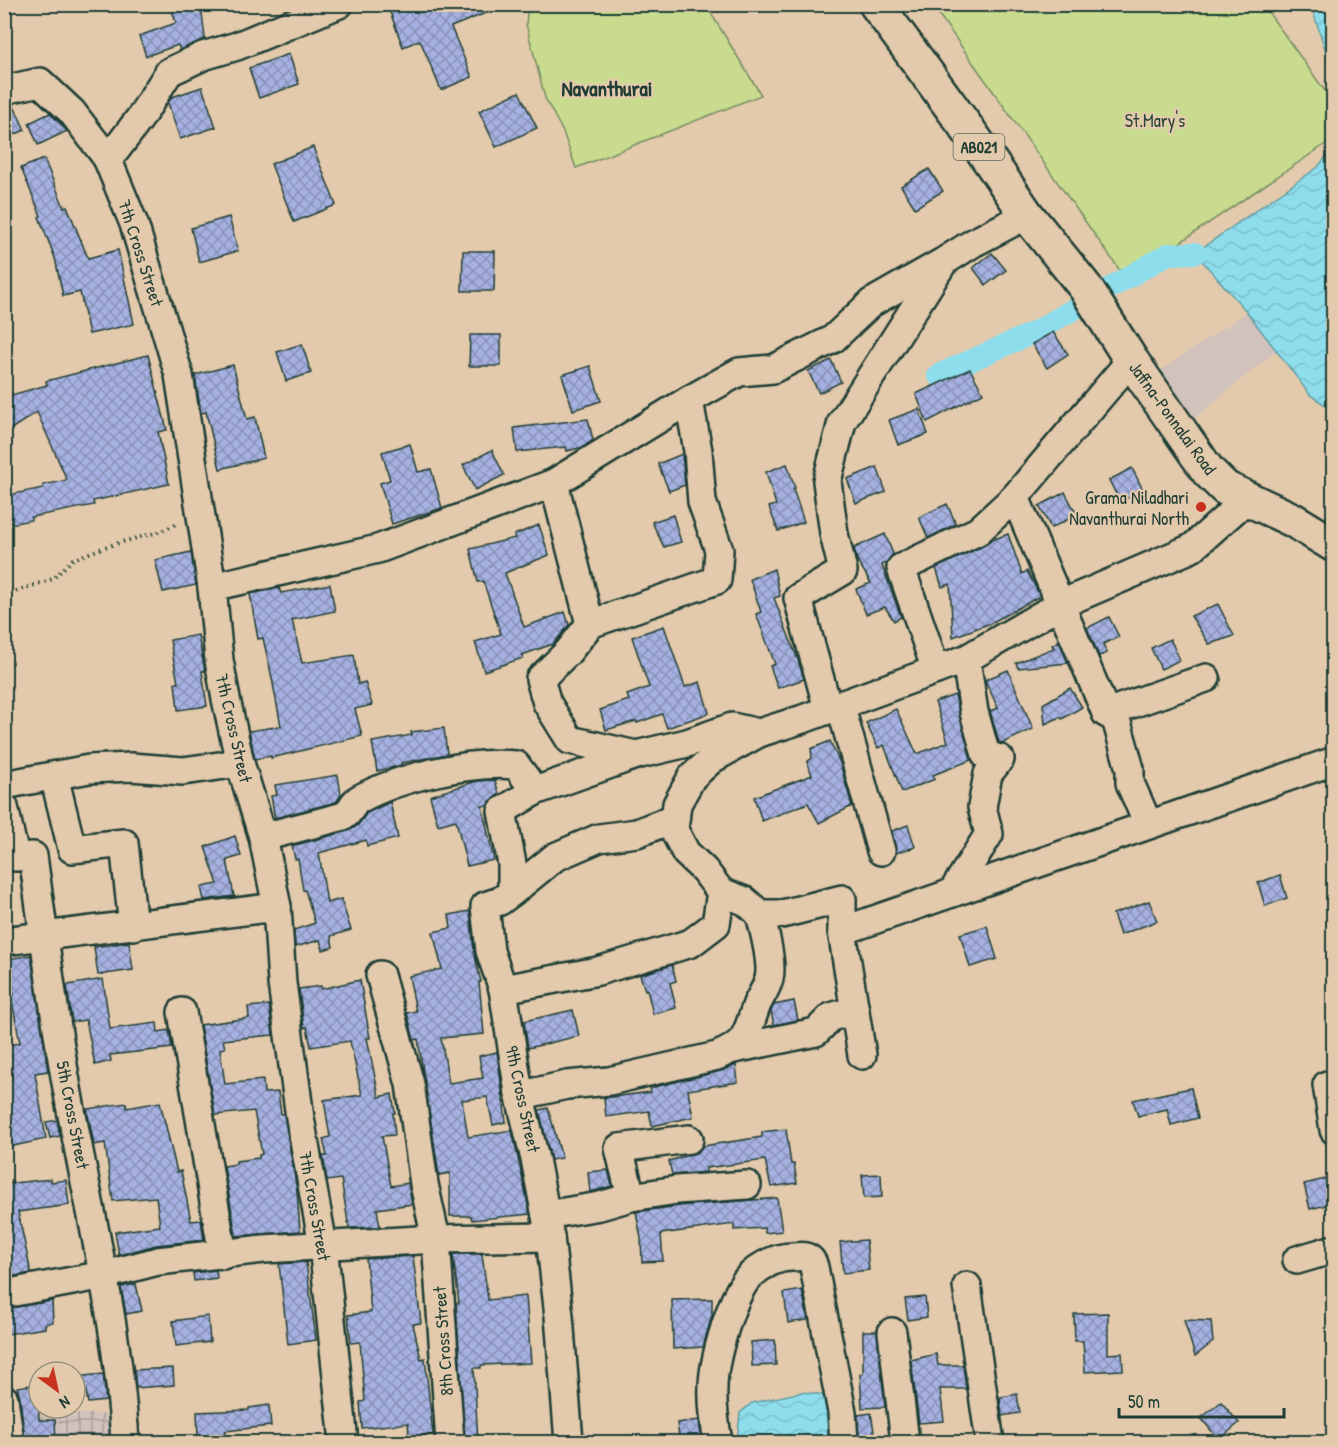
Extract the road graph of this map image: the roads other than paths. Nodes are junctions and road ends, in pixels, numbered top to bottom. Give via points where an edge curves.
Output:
1 (339, 4) edge
2 (876, 4) edge
3 (4, 90) edge
4 (107, 158) junction
5 (1026, 215) junction
6 (943, 262) junction
7 (1131, 360) junction
8 (689, 400) junction
9 (554, 483) junction
10 (1015, 496) junction
11 (1268, 508) junction
12 (1334, 545) edge
13 (212, 587) junction
14 (1059, 605) junction
15 (590, 624) junction
16 (966, 659) junction
17 (936, 670) junction
18 (1206, 678) dead end
19 (834, 707) junction
20 (1106, 712) junction
21 (759, 733) junction
22 (636, 755) junction
23 (1334, 761) edge
24 (240, 763) junction
25 (54, 776) junction
26 (4, 785) edge
27 (535, 791) junction
28 (4, 807) edge
29 (675, 818) junction
30 (1148, 824) junction
31 (263, 837) junction
32 (509, 850) junction
33 (881, 851) dead end
34 (555, 857) junction
35 (512, 892) junction
36 (721, 892) junction
37 (952, 893) junction
38 (277, 907) junction
39 (760, 914) junction
40 (133, 926) junction
41 (842, 931) junction
42 (44, 936) junction
43 (4, 941) edge
44 (380, 975) dead end
45 (503, 989) junction
46 (855, 1010) junction
47 (182, 1012) dead end
48 (734, 1049) junction
49 (862, 1055) dead end
50 (1327, 1085) dead end
51 (519, 1093) junction
52 (1334, 1130) edge
53 (689, 1139) dead end
54 (747, 1185) dead end
55 (631, 1197) junction
56 (548, 1226) junction
57 (436, 1239) junction
58 (323, 1245) junction
59 (1334, 1249) edge
60 (222, 1254) junction
61 (1297, 1260) dead end
62 (104, 1275) junction
63 (967, 1286) dead end
64 (4, 1294) edge
65 (892, 1332) dead end
66 (4, 1399) edge
67 (10, 1443) edge
68 (125, 1443) edge
69 (344, 1443) edge
70 (450, 1443) edge
71 (569, 1443) edge
72 (718, 1443) edge
73 (844, 1443) edge
74 (905, 1443) edge
75 (990, 1443) edge

1 - 4 street via 169,72 140,118
2 - 5 main road, AB021
3 - 4 street, 7th Cross Street via 40,82 72,112
4 - 13 street, 7th Cross Street via 135,224 179,375
5 - 6 street
5 - 7 main road, Jaffna-Ponnalai Road / AB021 via 1092,299
6 - 8 street via 871,303 833,339 773,369 739,372
6 - 19 street via 842,422 827,481 843,571 798,598
7 - 10 street
7 - 11 main road, Jaffna-Ponnalai Road / AB021 via 1208,471 1225,488
8 - 9 street
8 - 15 street via 702,501 719,550 717,580
9 - 13 street via 378,549
9 - 15 street
10 - 14 street
10 - 17 street via 978,531 901,568
11 - 12 main road, Jaffna-Ponnalai Road / AB021
11 - 14 street via 1192,548
13 - 24 street, 7th Cross Street via 219,660
14 - 16 street
14 - 20 street
15 - 22 street via 540,679 547,703 570,740
16 - 17 street
16 - 37 street via 986,755 1000,759 988,774 982,807 989,834
17 - 19 street
18 - 20 street
19 - 21 street
19 - 33 street
20 - 30 street via 1116,719 1130,783
21 - 22 street via 732,727
21 - 29 street via 712,759 692,777 677,804
22 - 27 street
23 - 30 street
24 - 25 street via 183,771 89,769
24 - 31 street, 7th Cross Street
25 - 26 street
25 - 40 street via 72,849 124,843
27 - 31 street via 516,765 462,766 380,790 356,801 344,816
27 - 32 street via 502,812
28 - 42 street, 5th Cross Street via 15,857 33,856
29 - 34 street via 637,833 599,838
29 - 36 street via 674,830 686,853
30 - 37 street
31 - 38 street, 7th Cross Street
32 - 34 street
32 - 35 street
34 - 35 street
35 - 45 street, 9th Cross Street via 485,906 490,951
36 - 39 street via 745,901
36 - 45 street via 716,924 692,943 598,971
37 - 41 street
38 - 40 street
38 - 58 street, 7th Cross Street via 282,983 300,1118
39 - 41 street via 783,914 842,899
39 - 48 street via 770,978 748,1032
40 - 42 street
41 - 46 street
42 - 43 street
42 - 62 street, 5th Cross Street via 64,1071
44 - 57 street, 8th Cross Street via 410,1084
45 - 51 street, 9th Cross Street
46 - 48 street via 831,1017 816,1032
46 - 49 street
47 - 60 street
48 - 51 street via 609,1082
50 - 52 street
51 - 56 street, 9th Cross Street
53 - 55 street via 619,1148
54 - 55 street
55 - 56 street
56 - 57 street
56 - 71 street, 9th Cross Street
57 - 58 street
57 - 70 street, 8th Cross Street
58 - 60 street
58 - 69 street, 7th Cross Street
59 - 61 street
60 - 62 street via 158,1261
62 - 64 street
62 - 68 street, 5th Cross Street
63 - 75 street
65 - 74 street
66 - 67 street
72 - 73 street via 714,1366 735,1298 749,1275 779,1257 806,1256 814,1267 842,1412

